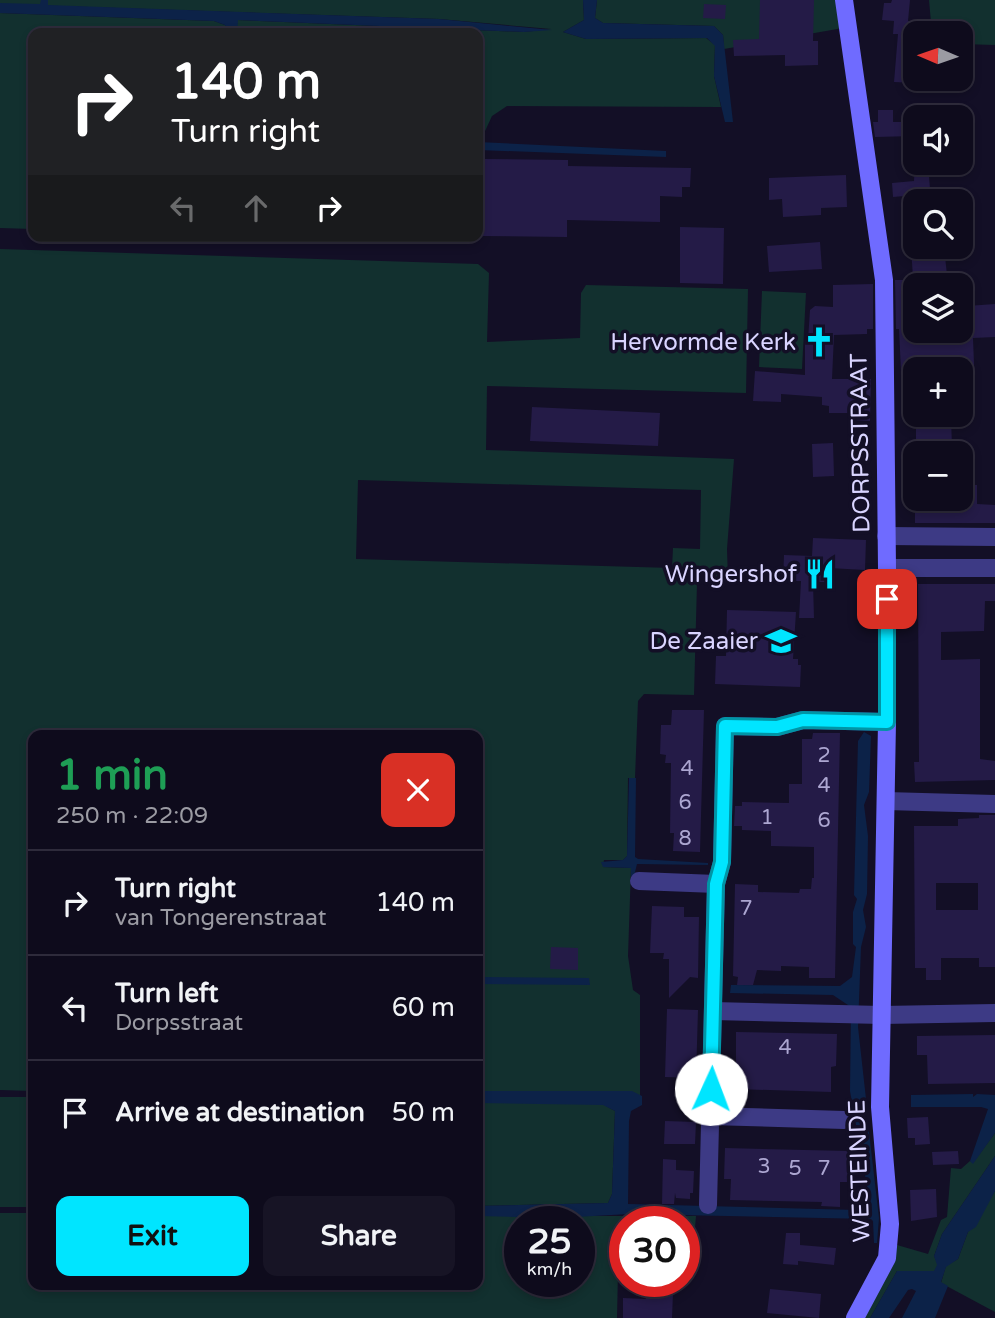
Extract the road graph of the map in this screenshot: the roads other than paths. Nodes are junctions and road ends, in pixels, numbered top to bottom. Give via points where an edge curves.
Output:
1 (844, 0) edge
2 (886, 536) junction
3 (995, 537) edge
4 (887, 568) junction
5 (995, 568) edge
6 (887, 722) junction
7 (886, 801) junction
8 (995, 804) edge
9 (639, 881) dead end
10 (716, 884) junction
11 (713, 1011) junction
12 (995, 1013) edge
13 (882, 1015) junction
14 (710, 1116) junction
15 (844, 1120) dead end
16 (708, 1205) dead end
17 (855, 1318) edge

1 - 2 street, DORPSSTRAAT via 884,280
2 - 3 street
2 - 4 street, DORPSSTRAAT
4 - 5 street
4 - 6 street, DORPSSTRAAT
6 - 7 street, DORPSSTRAAT
6 - 10 street via 803,720 777,727 725,726 722,862
7 - 8 street
7 - 13 street, DORPSSTRAAT
9 - 10 street
10 - 11 street
11 - 13 street
11 - 14 street
12 - 13 street
13 - 17 street, WESTEINDE via 880,1107 890,1224 887,1258
14 - 15 street
14 - 16 street

